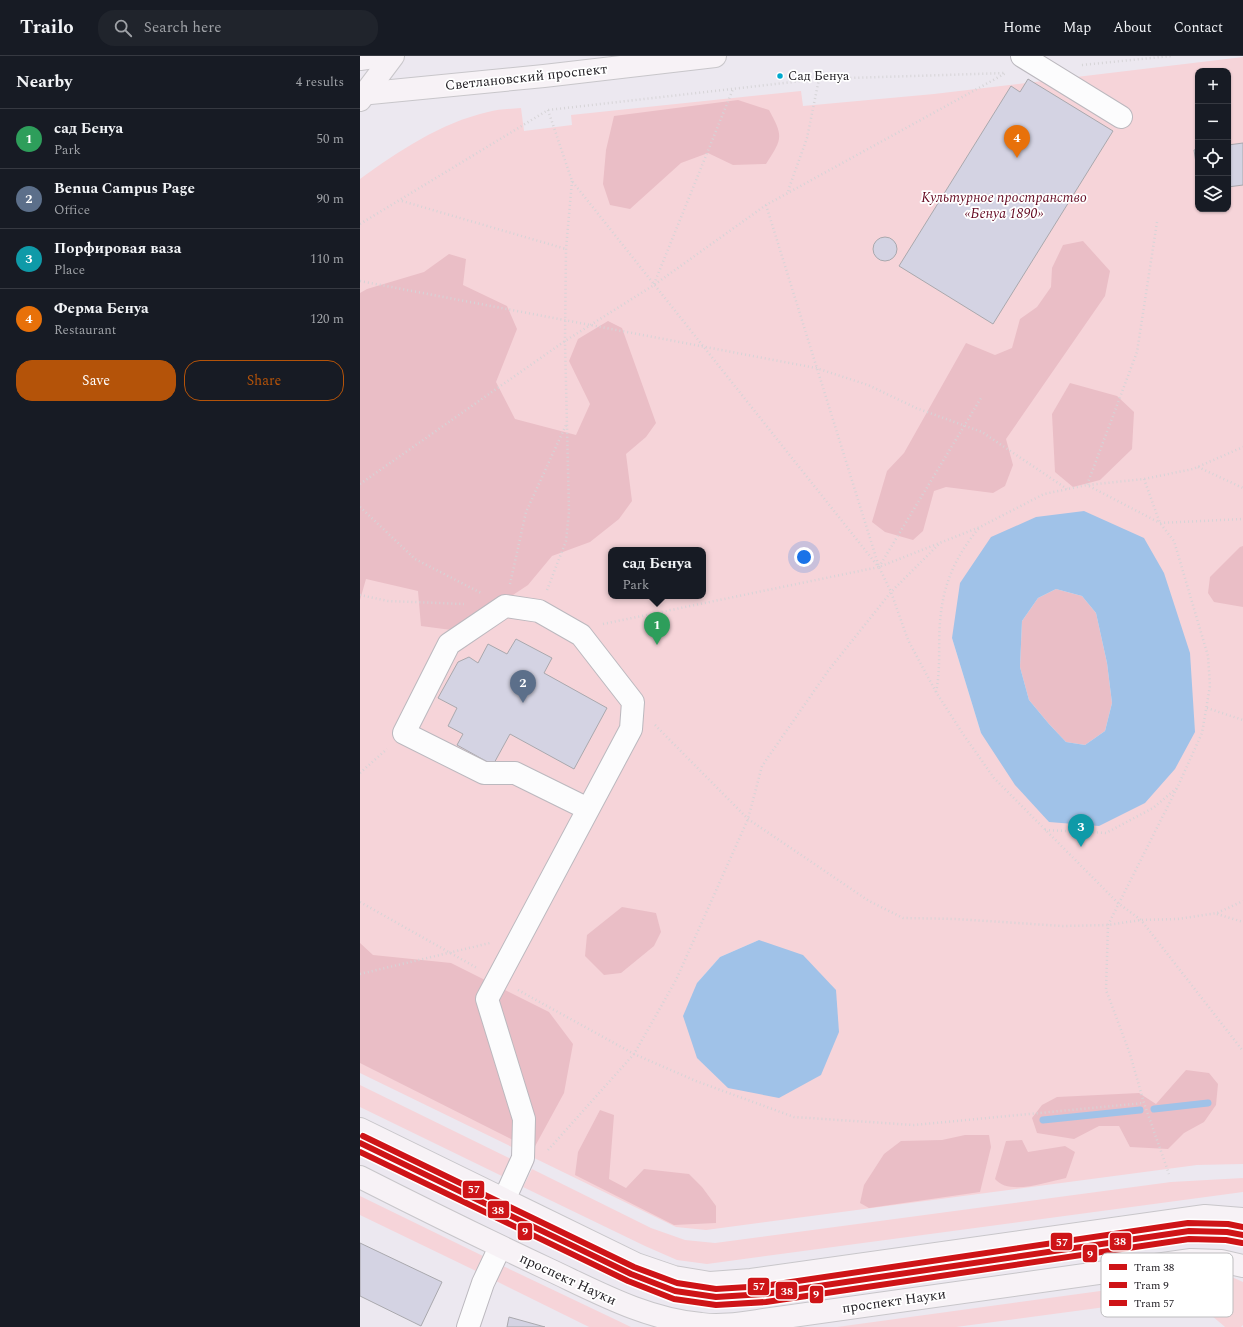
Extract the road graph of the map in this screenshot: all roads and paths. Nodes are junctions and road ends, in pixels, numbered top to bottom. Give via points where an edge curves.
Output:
1 (381, 56) edge
2 (393, 56) edge
3 (715, 56) edge
4 (1022, 56) edge
5 (1171, 56) edge
6 (360, 59) edge
7 (1080, 65) dead end
8 (1043, 69) junction
9 (1006, 73) junction
10 (819, 79) junction
11 (734, 88) junction
12 (362, 96) edge
13 (548, 110) junction
14 (1121, 117) dead end
15 (572, 181) junction
16 (788, 191) junction
17 (401, 200) junction
18 (766, 205) junction
19 (1157, 222) dead end
20 (360, 224) edge
21 (566, 249) junction
22 (360, 281) edge
23 (654, 285) junction
24 (565, 321) junction
25 (588, 326) junction
26 (564, 341) junction
27 (704, 347) junction
28 (816, 368) junction
29 (981, 398) dead end
30 (567, 425) junction
31 (964, 425) junction
32 (1243, 447) edge
33 (1198, 467) junction
34 (1144, 479) junction
35 (360, 484) edge
36 (1087, 485) junction
37 (1243, 488) edge
38 (1067, 489) junction
39 (360, 507) edge
40 (1243, 519) edge
41 (1160, 523) junction
42 (980, 527) junction
43 (940, 543) junction
44 (879, 567) junction
45 (891, 592) junction
46 (360, 594) edge
47 (466, 604) dead end
48 (505, 606) junction
49 (539, 611) junction
50 (581, 635) junction
51 (936, 692) junction
52 (632, 702) junction
53 (1207, 708) junction
54 (1243, 720) edge
55 (404, 733) junction
56 (360, 773) edge
57 (1178, 786) junction
58 (588, 809) junction
59 (748, 819) junction
60 (1045, 830) junction
61 (1243, 901) edge
62 (360, 902) edge
63 (1118, 903) junction
64 (1217, 914) junction
65 (1141, 920) junction
66 (1243, 922) edge
67 (1108, 925) junction
68 (522, 934) junction
69 (451, 954) junction
70 (360, 974) edge
71 (498, 979) junction
72 (1243, 1051) edge
73 (634, 1054) junction
74 (1144, 1103) junction
75 (360, 1129) edge
76 (544, 1154) dead end
77 (1169, 1174) dead end
78 (360, 1177) edge
79 (504, 1200) junction
80 (1243, 1219) edge
81 (500, 1247) junction
82 (1233, 1264) edge
83 (1243, 1266) edge
84 (1101, 1273) edge
85 (736, 1325) edge
86 (468, 1327) edge

1 - 6 main road
2 - 12 main road
3 - 12 main road, Светлановский проспект
4 - 8 lane
5 - 7 path
8 - 9 path
8 - 14 lane
9 - 10 path
9 - 16 path
10 - 11 path
10 - 16 path via 807,138
11 - 13 path
11 - 23 path
13 - 15 path
13 - 17 path
15 - 21 path
15 - 23 path
16 - 18 path
17 - 20 path
17 - 21 path
18 - 23 path
18 - 28 path
19 - 36 path via 1137,352
21 - 24 path
22 - 24 path
23 - 25 path
23 - 27 path
24 - 25 path
24 - 26 path
25 - 26 path
25 - 27 path
26 - 30 path
26 - 35 path
27 - 28 path
27 - 44 path
28 - 31 path via 868,385 916,408
28 - 44 path
29 - 31 path
30 - 48 path via 526,512
30 - 49 path via 569,512 566,542
31 - 38 path via 982,432
31 - 44 path
32 - 33 path
33 - 34 path
33 - 37 path
34 - 36 path
34 - 41 path
36 - 38 path
36 - 41 path
38 - 42 path via 1044,494
39 - 48 path via 415,559
40 - 41 path
41 - 53 path via 1174,541 1208,656 1210,686
42 - 43 path
42 - 51 path via 953,566 942,600 940,673
43 - 44 path
43 - 45 path
44 - 45 path
44 - 50 path via 604,624
45 - 51 path via 908,640
45 - 59 path via 828,671 762,766
46 - 47 path via 388,601
48 - 49 lane
48 - 55 lane via 449,644
49 - 50 lane
50 - 52 lane
51 - 60 path via 994,778
52 - 58 lane via 630,729
52 - 59 path
53 - 54 path
53 - 57 path via 1202,733
55 - 56 path
55 - 58 lane via 484,773 515,773
57 - 60 path via 1153,808 1106,833
57 - 63 path
58 - 68 lane
59 - 67 path via 869,901 903,918 1063,926
59 - 73 path via 676,980
60 - 63 path
61 - 64 path
62 - 69 path
63 - 65 path
63 - 67 path
64 - 65 path
64 - 66 path
65 - 67 path
65 - 72 path
67 - 74 path via 1106,990 1130,1054
68 - 69 path
68 - 71 lane
69 - 70 path
69 - 71 path
71 - 73 path
71 - 79 lane via 487,999 524,1119 523,1158
73 - 74 path via 696,1081 794,1117 914,1125
73 - 76 path
74 - 77 path
75 - 79 main road
78 - 81 main road, проспект Науки
79 - 80 main road via 636,1264 674,1277 710,1283 751,1280 1205,1216
81 - 85 main road, проспект Науки via 625,1305 664,1318 701,1325
81 - 86 lane via 482,1283
82 - 83 main road, проспект Науки
84 - 85 main road, проспект Науки

